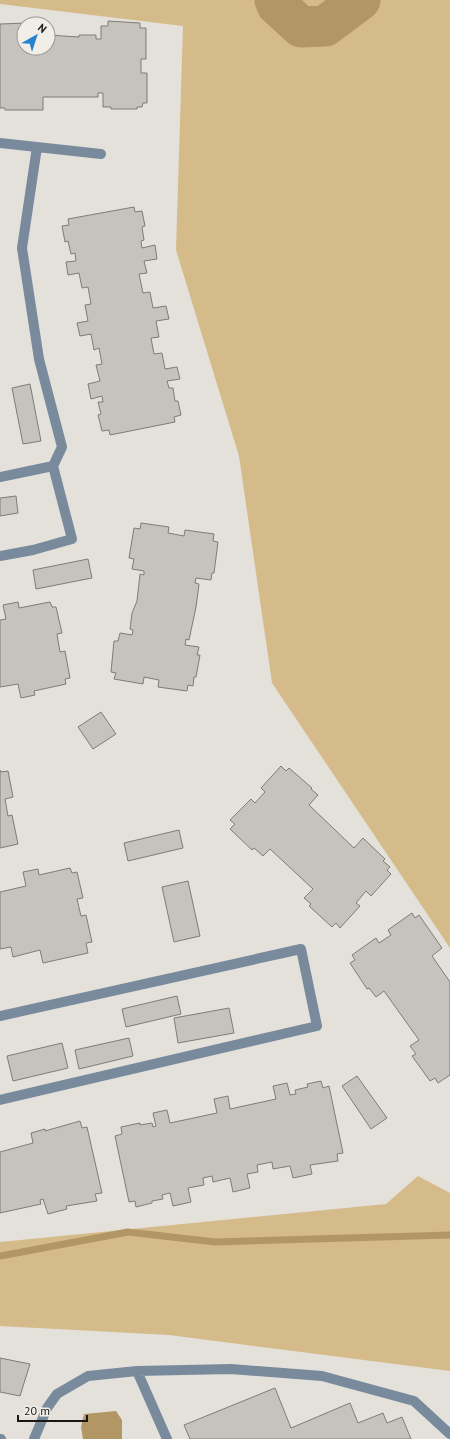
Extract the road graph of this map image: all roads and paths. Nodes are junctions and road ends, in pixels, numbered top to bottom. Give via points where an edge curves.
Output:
1 (0, 143) edge
2 (37, 147) junction
3 (102, 154) dead end
4 (53, 466) junction
5 (0, 477) edge
6 (0, 556) edge
7 (0, 1016) edge
8 (0, 1100) edge
9 (137, 1371) junction
10 (450, 1434) edge
11 (34, 1439) edge
12 (167, 1439) edge

1 - 2 lane
2 - 3 lane
2 - 4 lane via 22,248 39,359 62,447
4 - 5 lane
4 - 6 lane via 72,539
7 - 8 lane via 301,949 317,1026
9 - 10 lane via 231,1369 322,1376 414,1401
9 - 11 lane via 88,1376 57,1394 47,1408
9 - 12 lane

